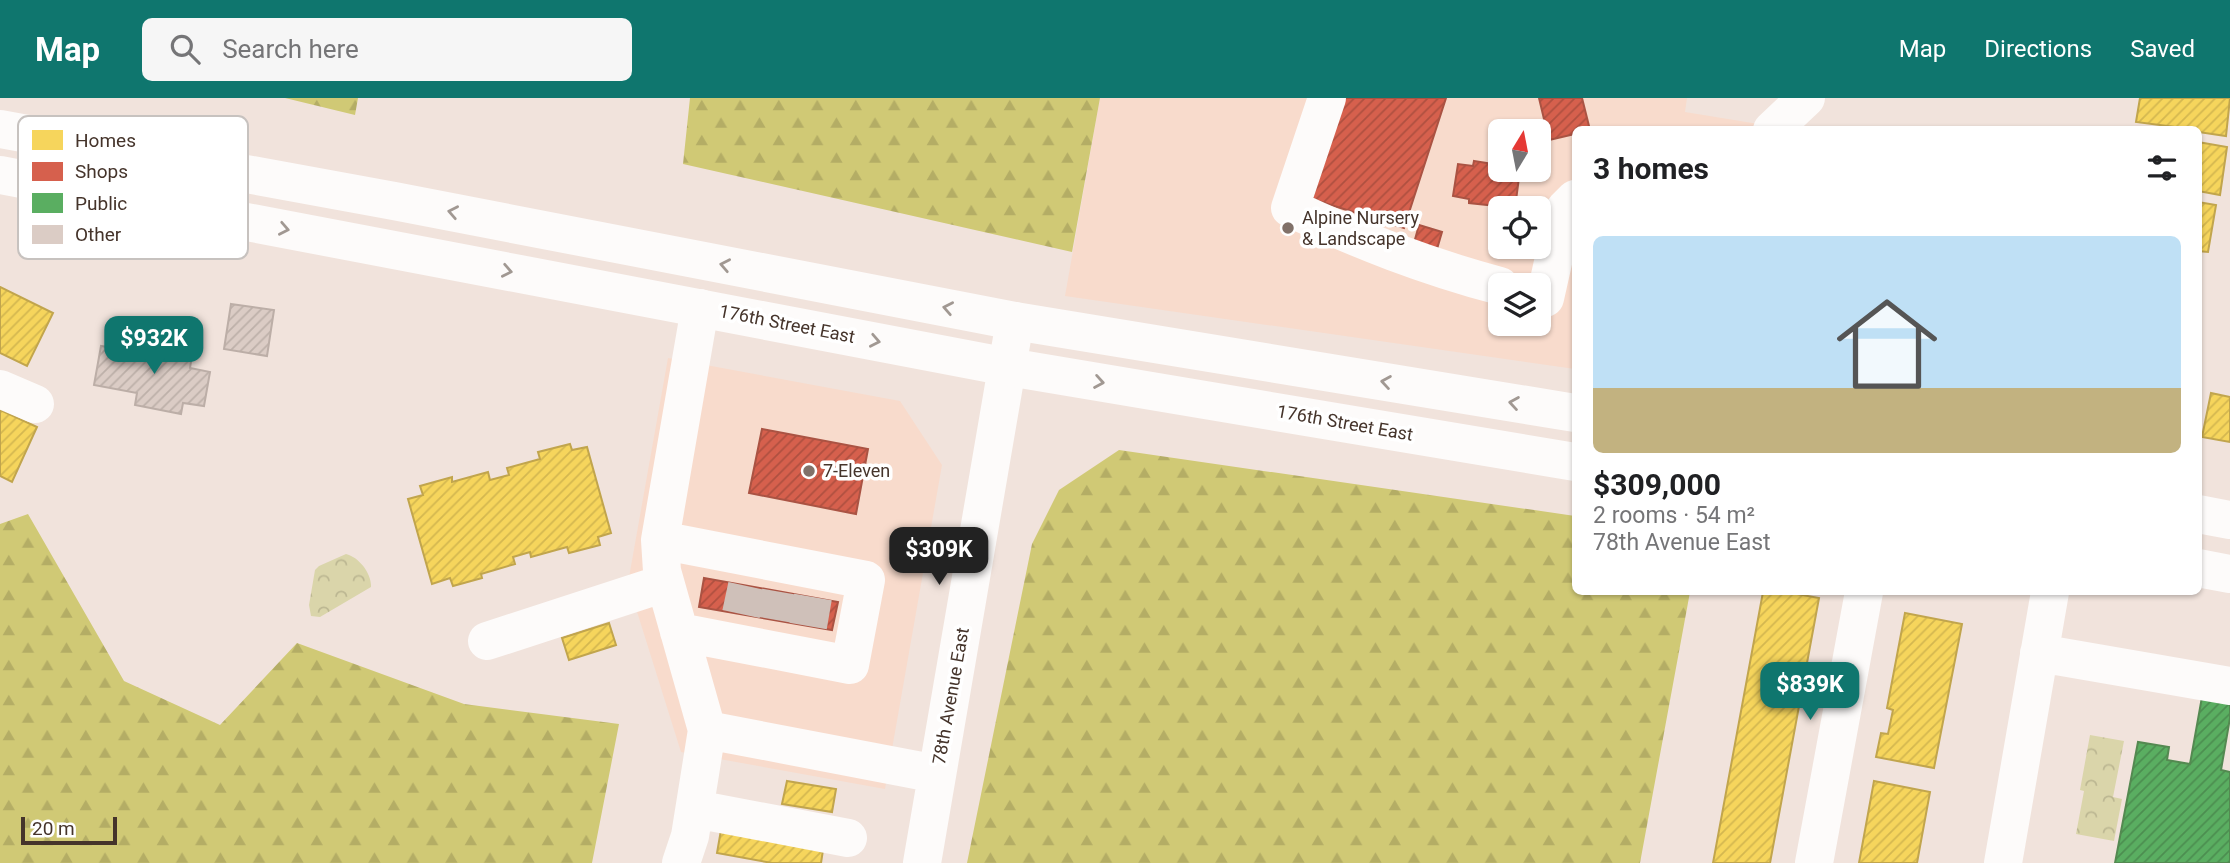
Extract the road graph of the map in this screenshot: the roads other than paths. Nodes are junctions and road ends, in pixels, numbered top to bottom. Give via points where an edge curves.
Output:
1 (1326, 98) edge
2 (1806, 98) edge
3 (1776, 126) edge
4 (0, 129) edge
5 (18, 132) edge
6 (248, 174) edge
7 (0, 175) edge
8 (18, 178) edge
9 (1572, 203) edge
10 (248, 222) edge
11 (1488, 283) edge
12 (1553, 300) edge
13 (700, 308) junction
14 (1015, 321) junction
15 (1008, 367) junction
16 (0, 389) edge
17 (34, 404) dead end
18 (1572, 413) edge
19 (1572, 461) edge
20 (2202, 515) edge
21 (2230, 520) edge
22 (660, 540) junction
23 (2202, 569) edge
24 (2230, 573) edge
25 (665, 583) junction
26 (1863, 595) edge
27 (2049, 595) edge
28 (679, 632) junction
29 (487, 641) dead end
30 (2039, 653) junction
31 (2230, 686) edge
32 (706, 730) junction
33 (937, 774) junction
34 (695, 809) junction
35 (848, 838) dead end
36 (681, 863) edge
37 (922, 863) edge
38 (1814, 863) edge
39 (2003, 863) edge

1 - 11 main road via 1290,208 1363,242
2 - 3 main road
5 -> 4 main road
14 -> 6 main road
7 -> 8 main road, 176th Street East
9 - 12 main road via 1565,209
10 -> 13 main road, 176th Street East
13 -> 15 main road, 176th Street East
13 - 22 main road
14 - 15 main road, 78th Avenue East
18 -> 14 main road
15 -> 19 main road, 176th Street East
15 - 33 main road, 78th Avenue East
16 - 17 main road
20 - 21 main road
22 - 25 main road
22 - 28 main road via 777,606
23 - 24 main road
25 - 28 main road
25 - 29 main road
26 - 38 main road
27 - 30 main road
28 - 32 main road
30 - 31 main road
30 - 39 main road
32 - 33 main road
32 - 34 main road
33 - 37 main road, 78th Avenue East
34 - 35 main road
34 - 36 main road

